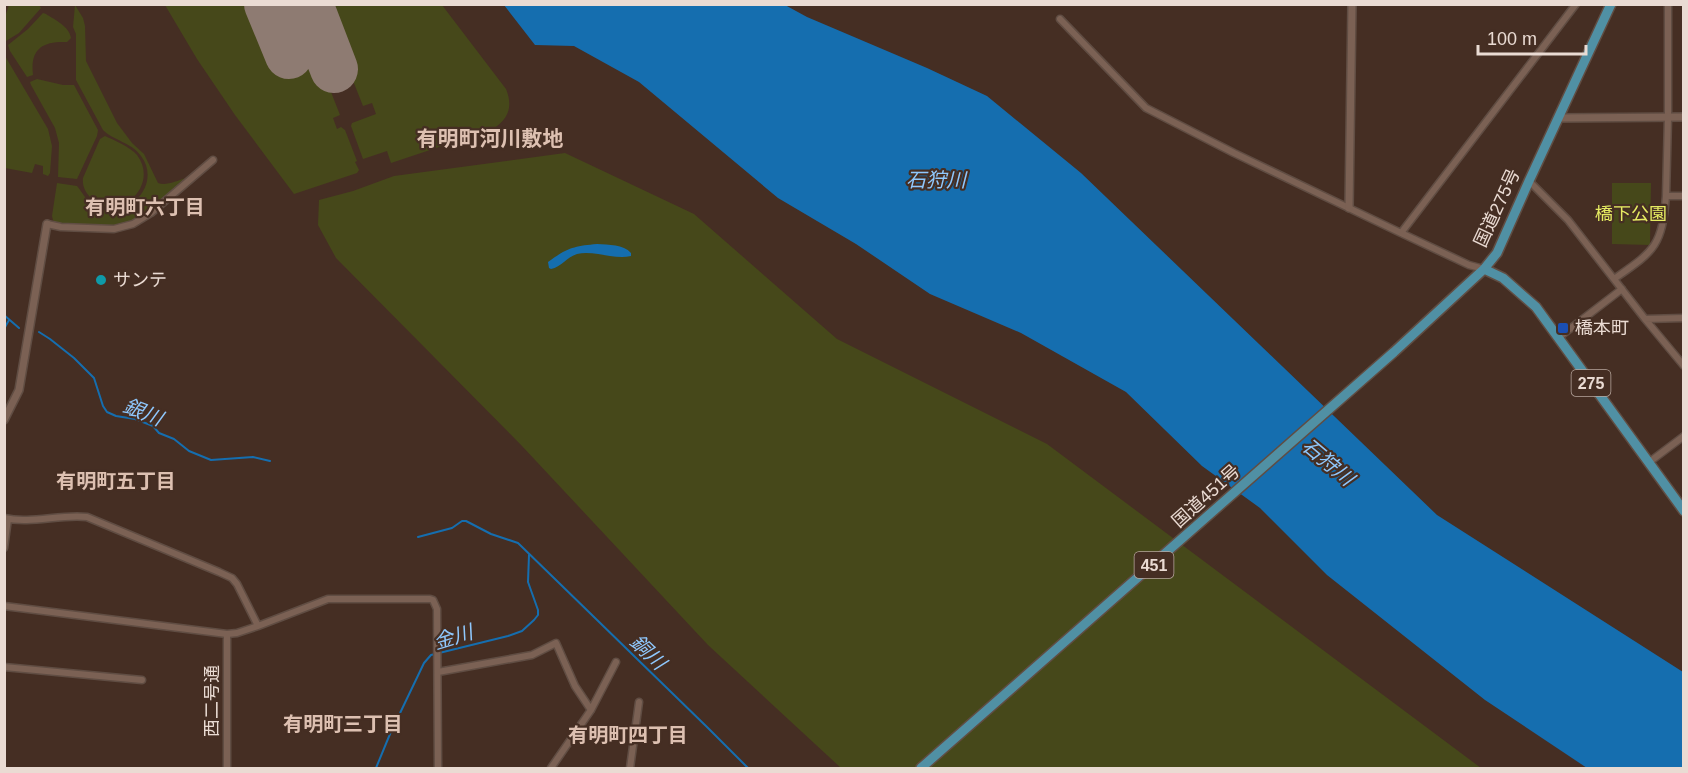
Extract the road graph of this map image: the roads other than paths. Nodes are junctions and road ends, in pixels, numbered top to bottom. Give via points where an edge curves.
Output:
1 (1352, 4) edge
2 (1576, 4) edge
3 (1611, 4) edge
4 (1668, 4) edge
5 (1060, 19) dead end
6 (1683, 117) edge
7 (1558, 118) junction
8 (1668, 118) junction
9 (213, 160) dead end
10 (1529, 181) junction
11 (1666, 196) junction
12 (1683, 196) edge
13 (1349, 208) junction
14 (47, 224) joint
15 (1401, 233) junction
16 (1484, 269) junction
17 (1614, 279) junction
18 (1622, 289) junction
19 (1683, 318) edge
20 (1645, 320) junction
21 (1558, 338) junction
22 (1683, 366) edge
23 (5, 417) edge
24 (1683, 436) edge
25 (1648, 463) junction
26 (1683, 511) edge
27 (6, 518) edge
28 (4, 548) edge
29 (4, 606) edge
30 (258, 626) junction
31 (227, 634) junction
32 (616, 662) dead end
33 (4, 667) edge
34 (438, 672) junction
35 (142, 680) dead end
36 (639, 702) dead end
37 (591, 710) junction
38 (227, 768) edge
39 (438, 768) edge
40 (551, 768) edge
41 (630, 768) edge
42 (921, 768) edge

1 - 13 street
2 - 15 street
3 - 7 highway, 国道275号
4 - 8 street
5 - 13 street via 1146,108
6 - 8 street
7 - 8 street
7 - 10 highway, 国道275号
8 - 11 street
9 - 14 street via 134,225 114,229
10 - 16 highway, 国道275号 via 1497,253
10 - 17 street via 1568,220
11 - 12 street
11 - 17 street via 1656,245
13 - 15 street
14 - 23 street via 19,390
15 - 16 street
16 - 21 highway, 国道275号 / 275 via 1503,278 1536,307
16 - 42 highway, 国道451号 / 451
17 - 18 street
18 - 20 street
18 - 21 street
19 - 20 street
20 - 22 street
21 - 25 highway, 国道275号 / 275
24 - 25 street
25 - 26 highway, 国道275号 / 275
27 - 28 street
27 - 30 street via 87,517 219,572 237,584
29 - 31 street
30 - 31 street
30 - 34 street via 328,599 430,598 437,609
31 - 38 street, 西二号通
32 - 37 street
33 - 35 street
34 - 37 street via 532,655 556,642 575,686
34 - 39 street
36 - 41 street
37 - 40 street

